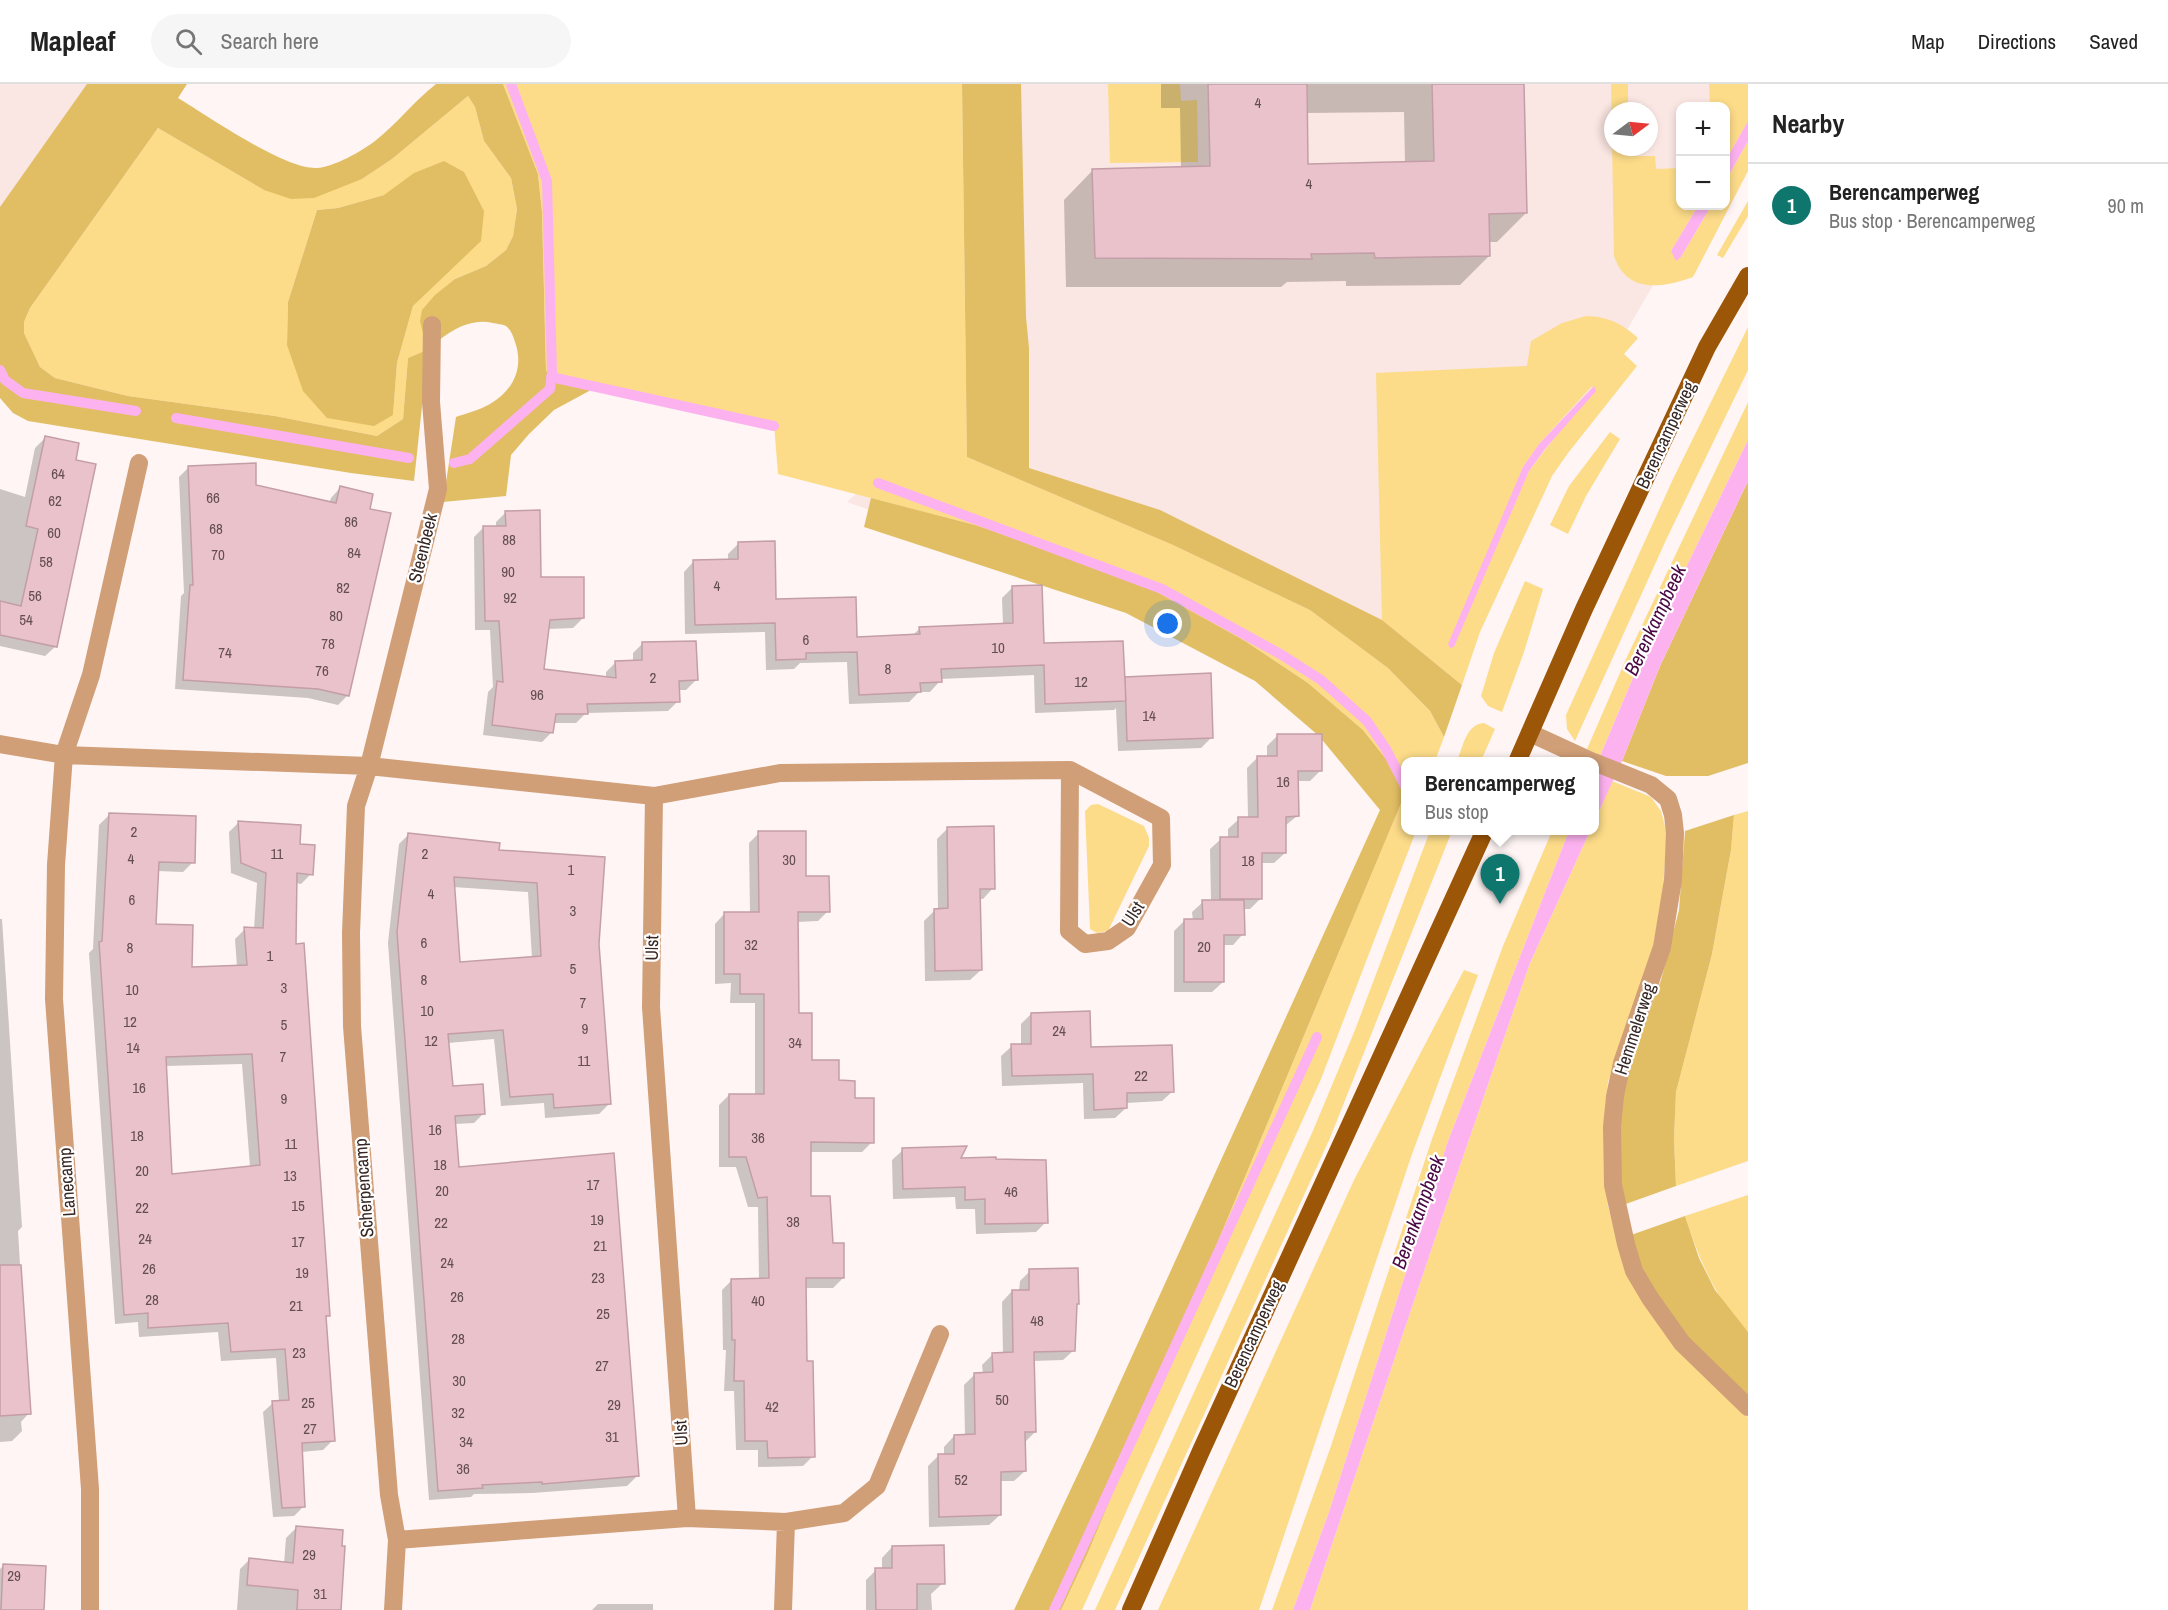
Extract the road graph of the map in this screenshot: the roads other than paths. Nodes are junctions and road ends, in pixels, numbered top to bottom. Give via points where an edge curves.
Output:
1 (1748, 276) edge
2 (432, 325) dead end
3 (139, 463) dead end
4 (1530, 733) junction
5 (0, 744) edge
6 (64, 755) junction
7 (1519, 757) edge
8 (1583, 757) edge
9 (1599, 764) edge
10 (369, 766) junction
11 (1070, 770) junction
12 (654, 796) junction
13 (1483, 835) edge
14 (940, 1334) dead end
15 (1748, 1407) edge
16 (687, 1518) junction
17 (786, 1522) junction
18 (397, 1540) junction
19 (90, 1610) edge
20 (393, 1610) edge
21 (783, 1610) edge
22 (1131, 1610) edge

1 - 4 main road, Berencamperweg via 1707,347
2 - 10 street, Steenbeek via 431,402 438,489
3 - 6 street via 91,675
4 - 7 main road, Berencamperweg
4 - 8 street, Hemmelerweg
5 - 6 street
6 - 10 street
6 - 19 street, Lanecamp via 56,865 54,999 90,1489
9 - 15 street, Hemmelerweg via 1651,785 1668,799 1673,815 1675,856 1662,947 1622,1063 1615,1096 1613,1185 1626,1244 1634,1271 1682,1343
10 - 12 street
10 - 18 street, Scherpencamp via 356,806 352,1026 388,1486
11 - 11 street, Ulst via 1161,818 1162,865 1127,928 1107,941 1085,944 1069,931
11 - 12 street, Ulst via 780,773
12 - 16 street, Ulst via 651,1007
13 - 22 main road, Berencamperweg
14 - 17 street via 877,1486 844,1513
16 - 17 street
16 - 18 street
17 - 21 street
18 - 20 street, Scherpencamp

